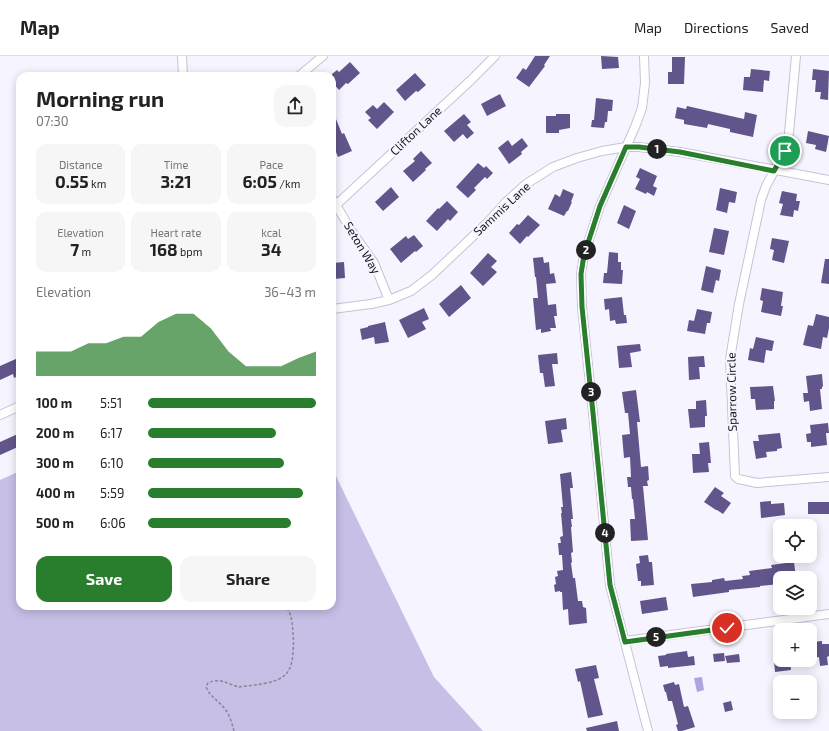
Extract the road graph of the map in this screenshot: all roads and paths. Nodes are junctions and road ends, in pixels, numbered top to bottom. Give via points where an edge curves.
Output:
1 (182, 56) edge
2 (323, 56) edge
3 (495, 56) edge
4 (644, 56) edge
5 (796, 56) edge
6 (183, 72) edge
7 (304, 72) edge
8 (626, 147) junction
9 (774, 171) junction
10 (829, 180) edge
11 (336, 199) edge
12 (336, 204) edge
13 (389, 300) junction
14 (336, 308) edge
15 (16, 408) edge
16 (0, 415) edge
17 (829, 478) edge
18 (288, 610) edge
19 (829, 614) edge
20 (625, 642) junction
21 (234, 731) edge
22 (648, 731) edge

1 - 6 street
2 - 7 street
3 - 11 street, Clifton Lane
4 - 8 street via 645,83 642,108
5 - 9 street via 790,133 785,151
8 - 9 street, Sammis Lane via 680,152
8 - 13 street, Sammis Lane via 577,158 553,167 526,184 432,275 411,290
8 - 20 street via 600,206 584,255 581,274 582,307 610,585
9 - 10 street, Sammis Lane
9 - 17 street, Sparrow Circle via 761,200 730,359 735,476 757,483
12 - 13 street, Seton Way via 374,263
13 - 14 street, Sammis Lane
15 - 16 street
18 - 21 path via 294,640 293,656 286,674 273,681 239,687 213,680 206,687 228,713
19 - 20 street
20 - 22 street

